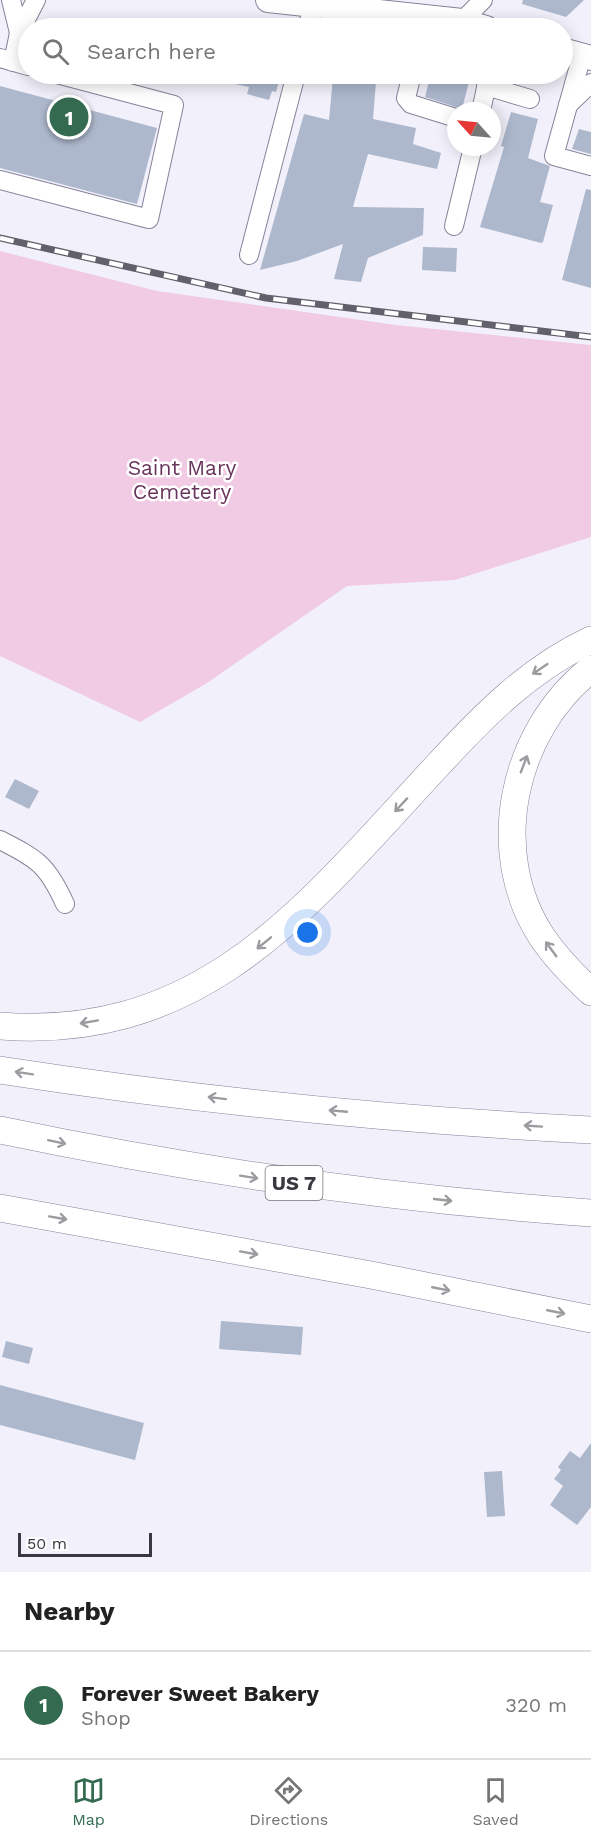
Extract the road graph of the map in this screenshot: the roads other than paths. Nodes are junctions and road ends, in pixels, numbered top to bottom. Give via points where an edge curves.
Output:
1 (11, 0) edge
2 (36, 0) edge
3 (268, 0) edge
4 (483, 0) edge
5 (324, 3) edge
6 (27, 18) edge
7 (314, 18) edge
8 (400, 18) edge
9 (465, 18) edge
10 (18, 29) edge
11 (18, 39) edge
12 (578, 54) edge
13 (14, 62) edge
14 (573, 80) edge
15 (591, 83) edge
16 (95, 84) edge
17 (293, 84) edge
18 (410, 84) edge
19 (487, 84) edge
20 (497, 84) edge
21 (572, 84) edge
22 (530, 99) dead end
23 (483, 102) edge
24 (568, 105) junction
25 (447, 115) edge
26 (470, 156) edge
27 (591, 166) edge
28 (0, 180) edge
29 (454, 226) dead end
30 (249, 255) dead end
31 (591, 640) edge
32 (591, 669) edge
33 (0, 840) edge
34 (65, 904) dead end
35 (591, 992) edge
36 (0, 1026) edge
37 (0, 1070) edge
38 (0, 1130) edge
39 (591, 1130) edge
40 (0, 1208) edge
41 (591, 1213) edge
42 (591, 1319) edge

1 - 10 street
2 - 6 street
3 - 5 main road
4 - 9 street
5 - 7 street
5 - 8 main road
11 - 13 street
12 - 14 street
15 - 24 street
16 - 28 street via 174,105 149,219
17 - 30 street
18 - 25 street via 406,98 411,104
19 - 23 street
20 - 22 street
21 - 24 street
24 - 27 street via 554,156
26 - 29 street
31 -> 36 highway via 541,668 499,702 330,881 283,927 238,963 191,991 129,1013 62,1026
35 -> 32 highway via 558,959 529,912 514,859 512,832 520,774 529,750 552,710
33 - 34 street via 42,864
39 -> 37 highway via 275,1105
38 -> 41 highway, US 7 via 290,1183
40 -> 42 highway

